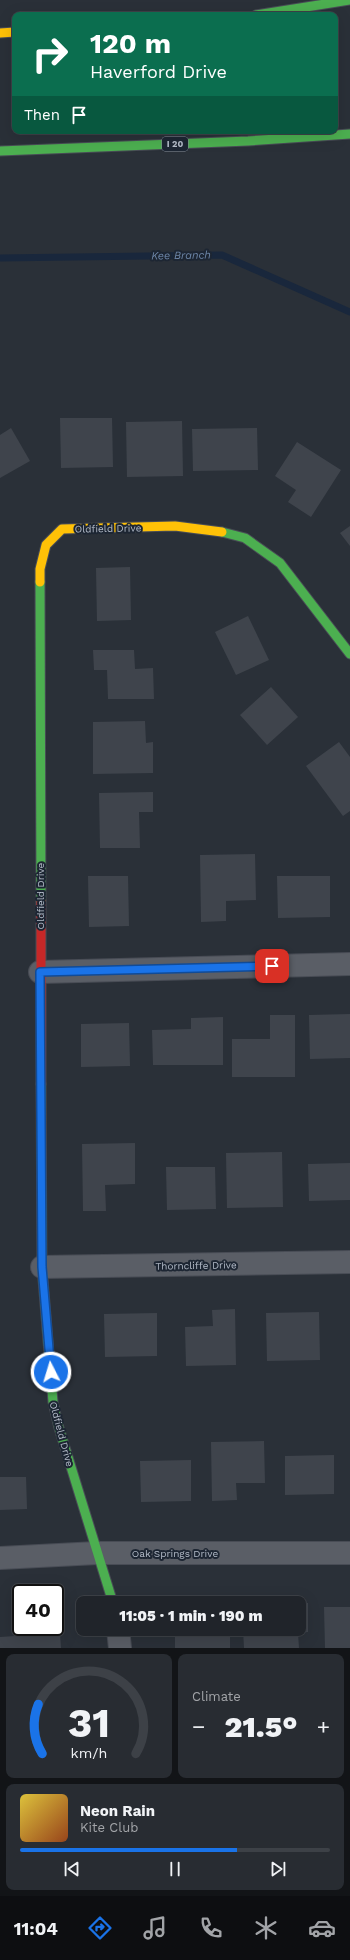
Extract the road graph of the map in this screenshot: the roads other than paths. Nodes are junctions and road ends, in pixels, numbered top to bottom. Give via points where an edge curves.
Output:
1 (350, 0) edge
2 (275, 12) edge
3 (0, 24) edge
4 (12, 25) edge
5 (12, 32) edge
6 (0, 33) edge
7 (350, 134) edge
8 (0, 151) edge
9 (350, 654) edge
10 (350, 964) edge
11 (40, 972) junction
12 (350, 1262) edge
13 (42, 1267) junction
14 (350, 1553) edge
15 (97, 1554) junction
16 (0, 1558) edge
17 (111, 1596) edge
18 (119, 1636) edge
19 (120, 1648) edge

1 - 2 main road
3 - 4 main road
5 - 6 main road
7 - 8 main road, I 20 via 248,141
9 - 11 main road, Oldfield Drive via 280,563 245,538 220,531 175,526 62,529 50,540 46,545 40,569
10 - 11 street
11 - 13 main road, Oldfield Drive
12 - 13 street, Thorncliffe Drive
13 - 15 main road, Oldfield Drive via 53,1402
14 - 15 street, Oak Springs Drive
15 - 16 street, Oak Springs Drive
15 - 17 main road, Oldfield Drive
18 - 19 street

